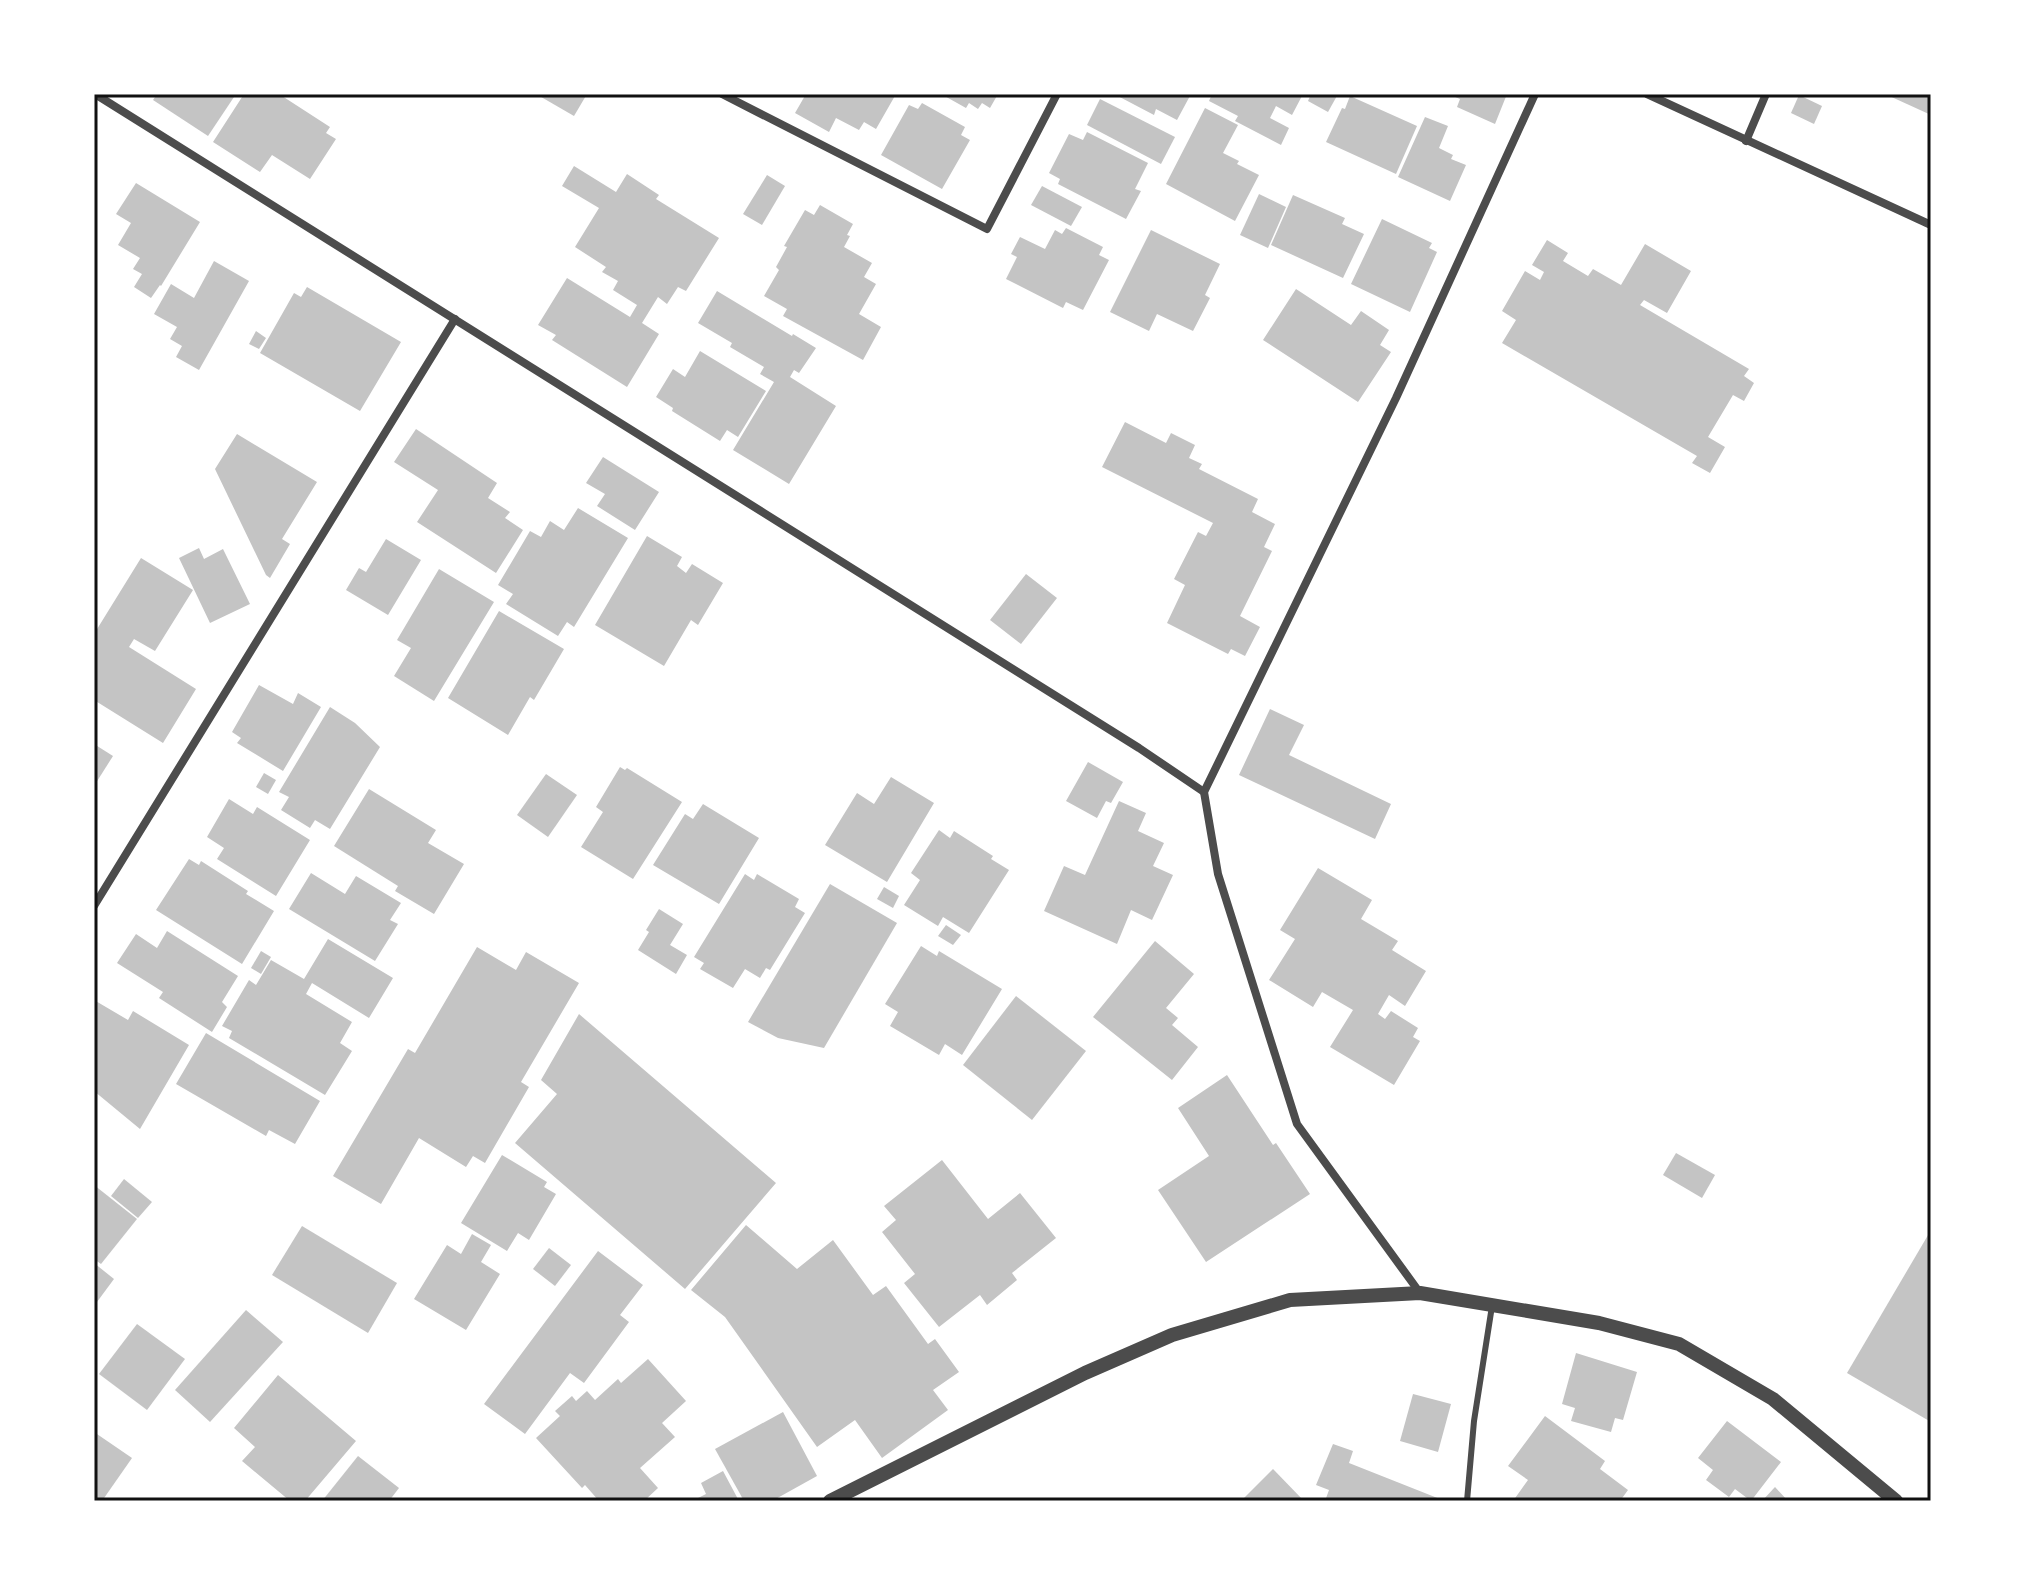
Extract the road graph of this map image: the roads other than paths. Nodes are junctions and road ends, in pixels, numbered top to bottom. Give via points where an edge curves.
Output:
1 (95, 94) edge
2 (722, 94) edge
3 (1057, 94) edge
4 (1535, 94) edge
5 (1647, 94) edge
6 (1766, 94) edge
7 (1746, 141) junction
8 (1931, 225) edge
9 (455, 319) junction
10 (1204, 792) junction
11 (94, 906) edge
12 (1420, 1293) junction
13 (1493, 1305) junction
14 (830, 1501) edge
15 (1467, 1501) edge
16 (1896, 1501) edge

1 - 9 street
2 - 3 street via 987,229
4 - 10 street via 1396,398
5 - 7 street
6 - 7 street
7 - 8 street
9 - 10 street
9 - 11 street
10 - 12 street via 1218,874 1297,1124
12 - 13 street
12 - 14 street via 1290,1300 1172,1335
13 - 15 lane
13 - 16 street via 1599,1323 1679,1344 1773,1399

